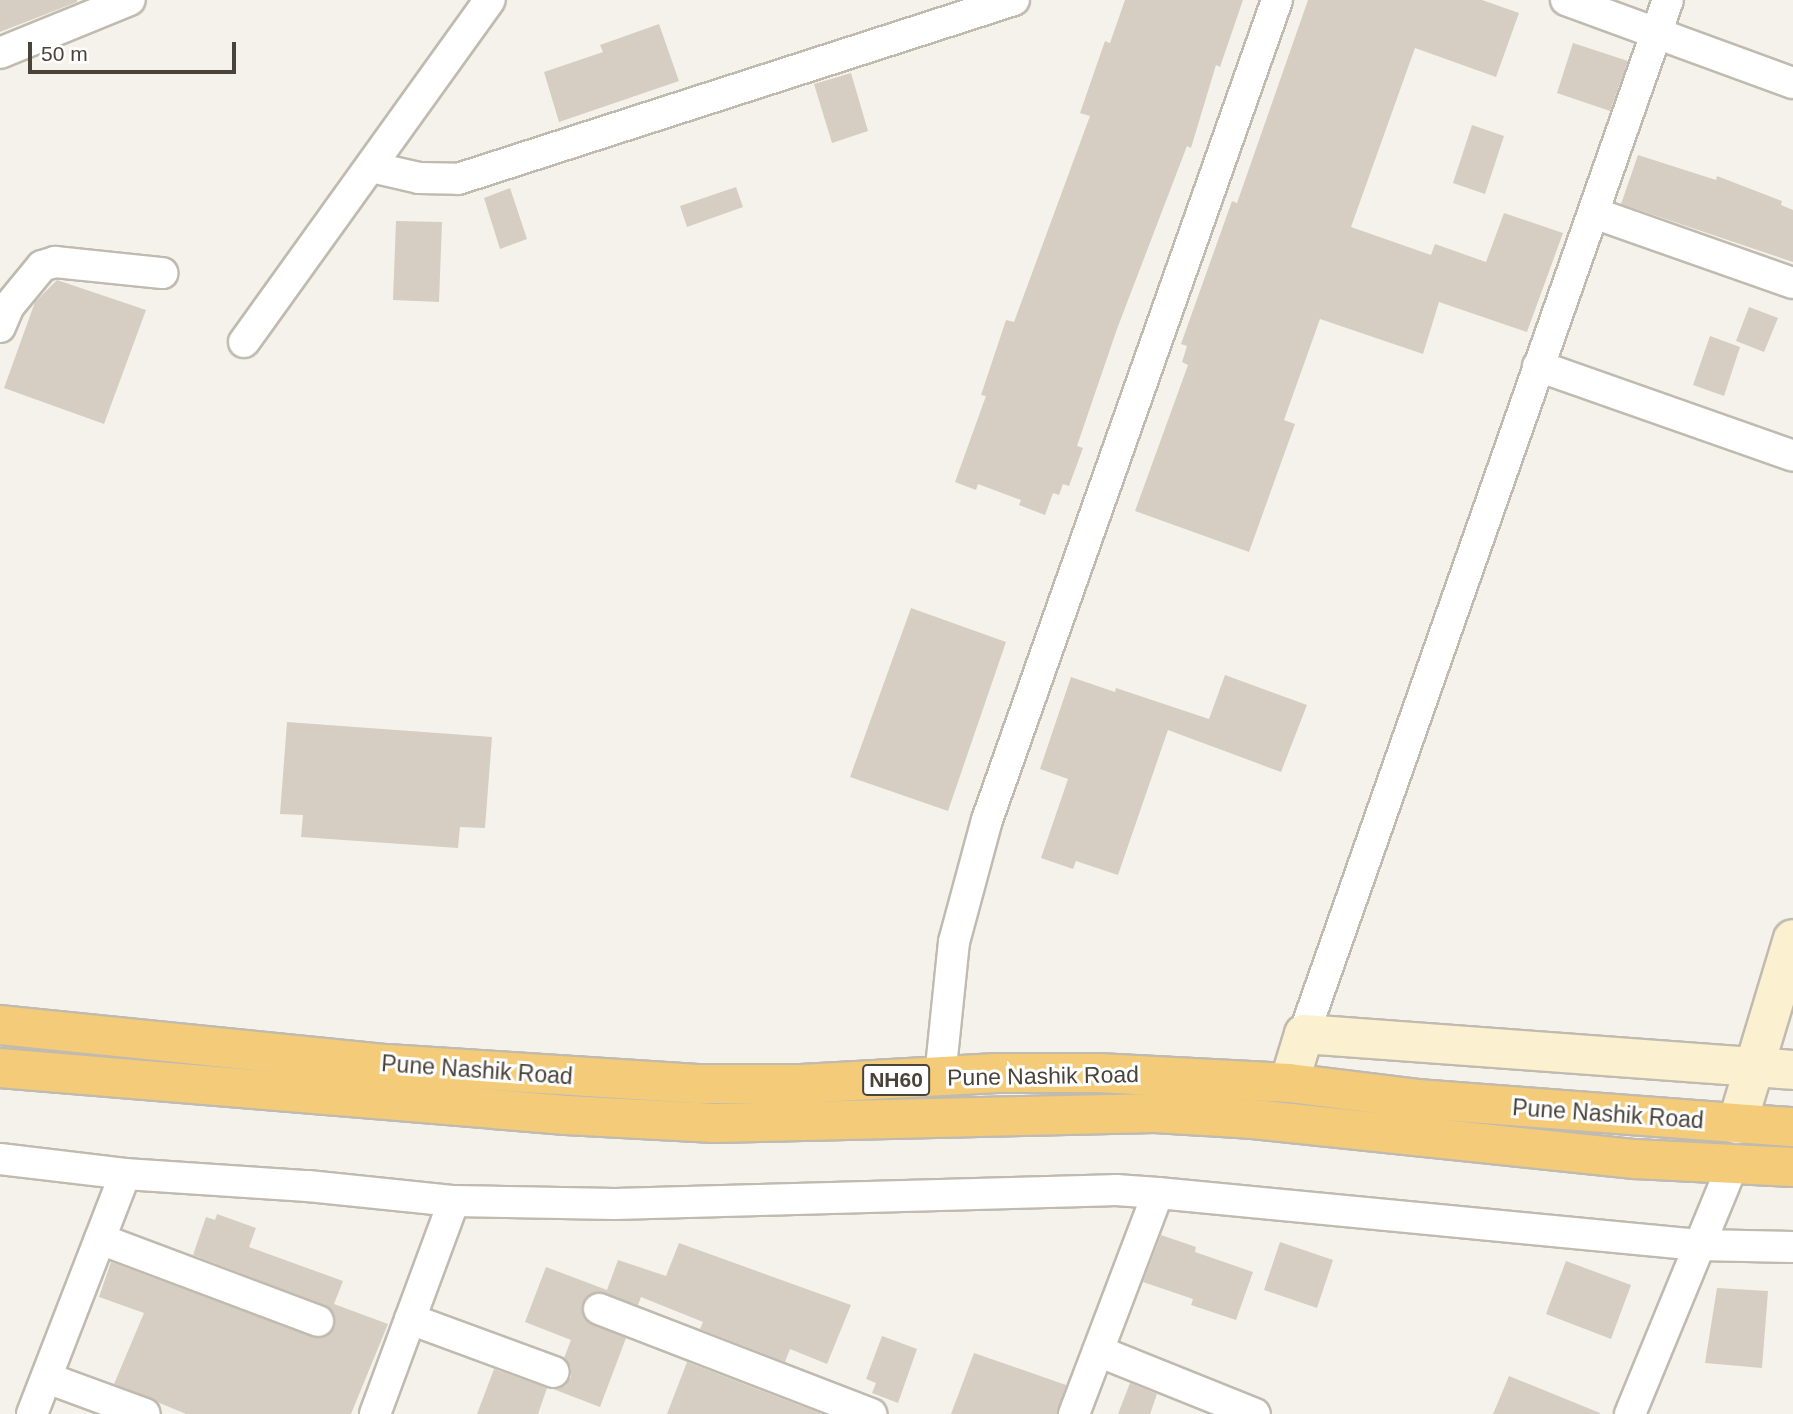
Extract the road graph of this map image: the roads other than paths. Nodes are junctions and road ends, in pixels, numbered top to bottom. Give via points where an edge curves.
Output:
1 (130, 0) edge
2 (490, 0) edge
3 (1014, 0) edge
4 (1277, 0) edge
5 (1566, 0) edge
6 (1668, 0) edge
7 (1656, 33) junction
8 (0, 53) edge
9 (1793, 83) edge
10 (371, 167) junction
11 (1594, 213) junction
12 (162, 273) dead end
13 (1793, 283) edge
14 (0, 327) edge
15 (244, 341) dead end
16 (1538, 366) junction
17 (1793, 456) edge
18 (1793, 939) edge
19 (0, 1026) edge
20 (1304, 1034) junction
21 (0, 1068) edge
22 (1752, 1068) junction
23 (1793, 1070) edge
24 (940, 1077) junction
25 (1289, 1083) junction
26 (1792, 1120) edge
27 (1737, 1124) junction
28 (0, 1159) edge
29 (1733, 1164) junction
30 (1793, 1167) edge
31 (125, 1174) junction
32 (1158, 1192) junction
33 (454, 1201) junction
34 (100, 1239) junction
35 (1699, 1245) junction
36 (1793, 1247) edge
37 (599, 1309) dead end
38 (410, 1319) junction
39 (318, 1321) dead end
40 (1098, 1352) junction
41 (554, 1372) dead end
42 (47, 1378) junction
43 (32, 1414) edge
44 (145, 1414) edge
45 (375, 1414) edge
46 (871, 1414) edge
47 (1074, 1414) edge
48 (1255, 1414) edge
49 (1630, 1414) edge

1 - 8 street
2 - 10 street
3 - 10 street via 458,179 419,178
4 - 24 street via 987,820 954,942
5 - 7 street
6 - 7 street
7 - 9 street
7 - 11 street
10 - 15 street
11 - 13 street
11 - 16 street
12 - 14 street via 55,262 42,266 9,306
16 - 17 street
16 - 20 street
18 - 22 street
19 - 24 highway, Pune Nashik Road / NH60 via 387,1064 697,1084
20 - 22 street
20 - 25 street
21 - 29 highway, Pune Nashik Road / NH60 via 715,1123 1155,1113 1622,1158
22 - 23 street
22 - 27 street
24 - 25 highway, Pune Nashik Road / NH60 via 1098,1073
25 - 27 highway, Pune Nashik Road / NH60 via 1430,1100
26 - 27 highway, Pune Nashik Road / NH60
28 - 31 street
29 - 30 highway, Pune Nashik Road / NH60
29 - 35 street
31 - 33 street via 308,1185
31 - 34 street
32 - 33 street via 615,1204
32 - 35 street
32 - 40 street
33 - 38 street
34 - 39 street
34 - 42 street
35 - 36 street
35 - 49 street
37 - 46 street
38 - 41 street
38 - 45 street
40 - 47 street
40 - 48 street
42 - 43 street
42 - 44 street

